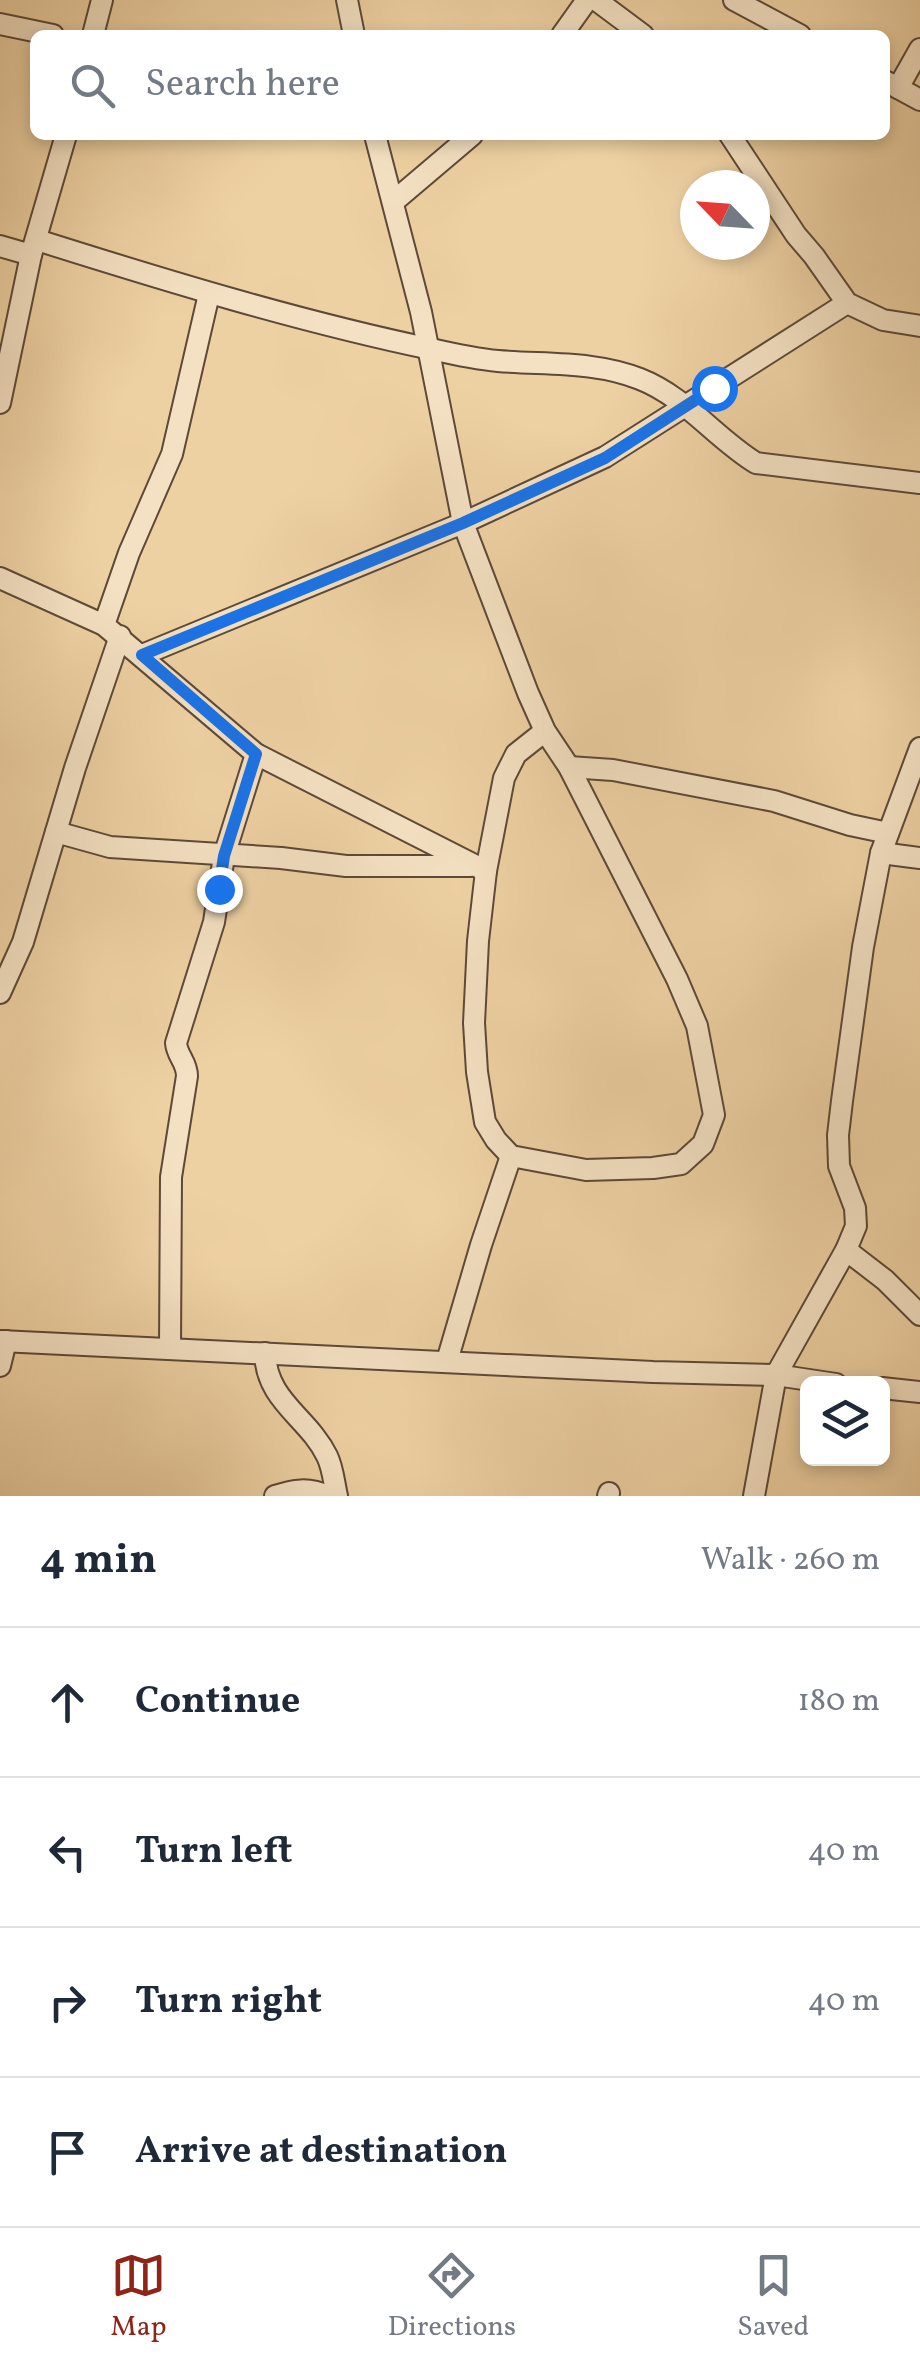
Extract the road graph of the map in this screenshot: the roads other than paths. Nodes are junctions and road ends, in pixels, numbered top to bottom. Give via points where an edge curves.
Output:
1 (102, 0) edge
2 (347, 0) edge
3 (588, 0) edge
4 (596, 0) edge
5 (734, 0) edge
6 (0, 24) edge
7 (30, 30) edge
8 (94, 30) edge
9 (353, 30) edge
10 (566, 30) edge
11 (636, 30) edge
12 (791, 30) edge
13 (920, 50) edge
14 (892, 84) edge
15 (920, 100) edge
16 (65, 140) edge
17 (377, 140) edge
18 (466, 140) edge
19 (733, 140) edge
20 (393, 202) junction
21 (0, 246) edge
22 (34, 248) junction
23 (209, 294) junction
24 (848, 303) junction
25 (920, 326) edge
26 (429, 349) junction
27 (0, 402) edge
28 (686, 407) junction
29 (920, 483) edge
30 (463, 523) junction
31 (0, 578) edge
32 (112, 630) junction
33 (142, 655) junction
34 (546, 731) junction
35 (920, 748) edge
36 (256, 754) junction
37 (569, 768) junction
38 (56, 832) junction
39 (884, 843) junction
40 (224, 856) junction
41 (920, 858) edge
42 (481, 868) junction
43 (0, 993) edge
44 (512, 1156) junction
45 (846, 1250) junction
46 (920, 1316) edge
47 (3, 1341) edge
48 (170, 1348) junction
49 (265, 1353) junction
50 (447, 1362) junction
51 (0, 1366) edge
52 (776, 1375) junction
53 (800, 1379) edge
54 (890, 1389) edge
55 (920, 1392) edge
56 (275, 1496) edge
57 (328, 1496) edge
58 (337, 1496) edge
59 (754, 1496) edge

1 - 8 street
2 - 9 street
3 - 10 street
4 - 11 street
5 - 12 street
6 - 7 street
13 - 14 street
14 - 15 street
16 - 22 street
17 - 20 street
18 - 20 street
19 - 24 street
20 - 26 street
21 - 22 street
22 - 23 street
22 - 27 street
23 - 26 street
23 - 32 street via 172,454 129,552
24 - 25 street via 883,320
24 - 28 street
26 - 28 street via 494,361 593,365 644,380
26 - 30 street
28 - 29 street via 756,463
28 - 30 street via 605,458
30 - 33 street
30 - 34 street
31 - 32 street
32 - 33 street
32 - 38 street
33 - 36 street
34 - 37 street
34 - 42 street via 516,754 504,778
35 - 39 street
36 - 40 street
36 - 42 street
37 - 39 street via 612,770 774,802
37 - 44 street via 697,1026 714,1115 702,1144 681,1164 586,1170
38 - 40 street via 110,847
38 - 43 street
39 - 41 street
39 - 45 street via 838,1136 838,1166 855,1208
40 - 42 street
40 - 48 street via 214,922 176,1043 187,1076 171,1178
42 - 44 street via 477,1072 485,1122
44 - 50 street
45 - 46 street
45 - 52 street
47 - 48 street
47 - 51 street
48 - 49 street
49 - 50 street
49 - 58 street via 273,1387 328,1458
50 - 52 street
52 - 53 street
52 - 59 street
54 - 55 street
56 - 57 street via 298,1489

